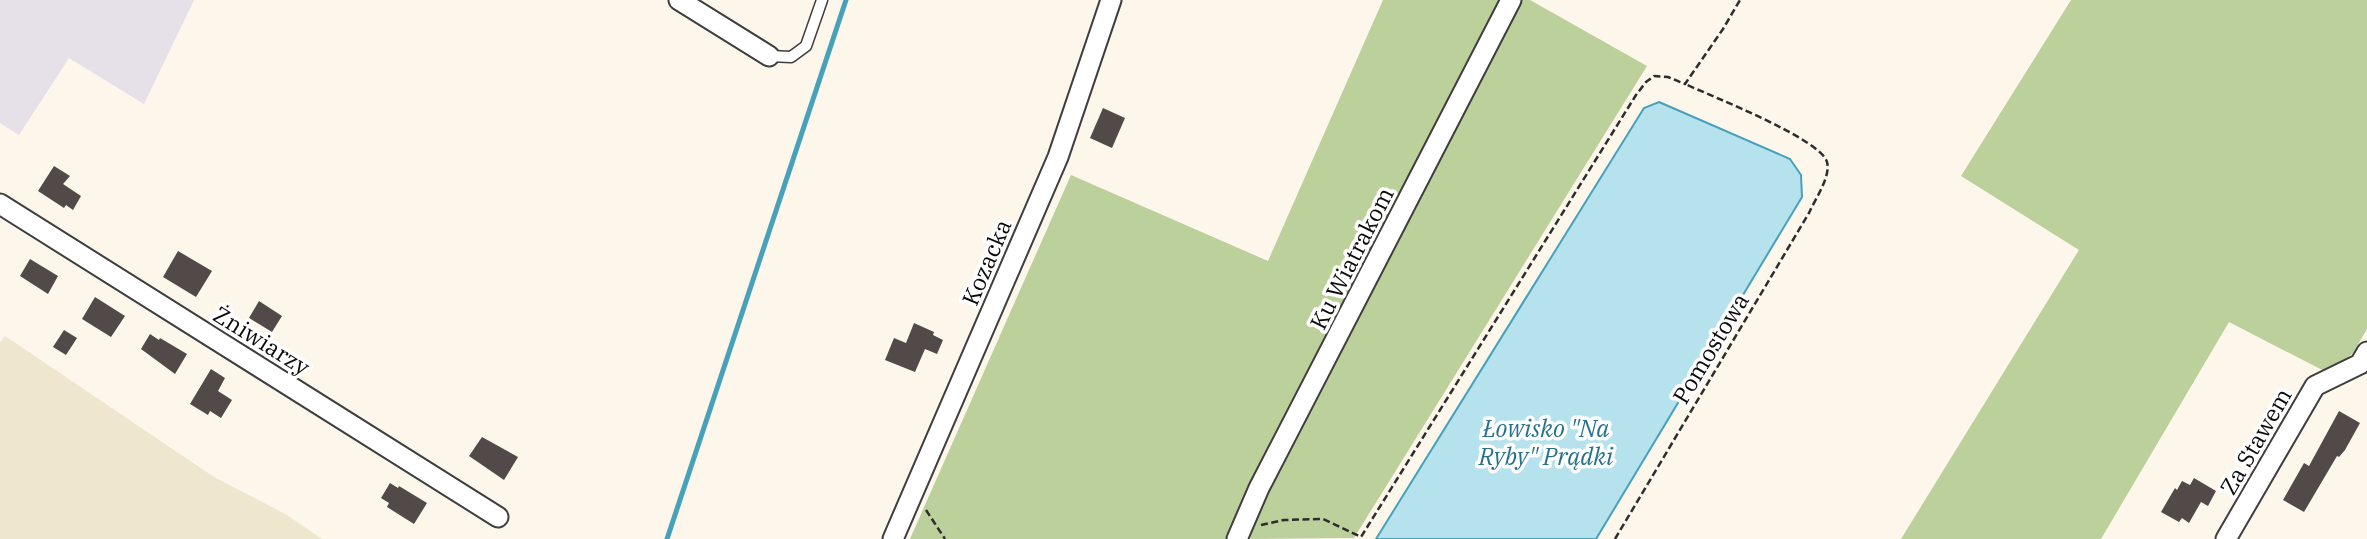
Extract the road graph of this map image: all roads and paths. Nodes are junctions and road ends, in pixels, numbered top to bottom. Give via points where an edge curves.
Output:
1 (679, 0) edge
2 (821, 0) edge
3 (1111, 0) edge
4 (1511, 0) edge
5 (1740, 0) edge
6 (769, 56) joint
7 (1685, 84) junction
8 (0, 204) edge
9 (2367, 352) edge
10 (914, 491) junction
11 (498, 517) dead end
12 (1239, 534) edge
13 (893, 539) edge
14 (945, 539) edge
15 (1615, 539) edge
16 (2226, 539) edge

1 - 6 street
2 - 6 lane via 806,46 791,57
3 - 10 street, Kozacka via 1058,157
4 - 12 street, Ku Wiatrakom
5 - 7 path
7 - 12 path via 1654,76 1636,95 1361,537 1322,519 1284,520
7 - 15 path, Pomostowa via 1791,132 1819,150 1828,171 1809,213
8 - 11 street, Żniwiarzy
9 - 16 street, Za Stawem via 2360,364 2315,386
10 - 13 street, Kozacka
10 - 14 path

